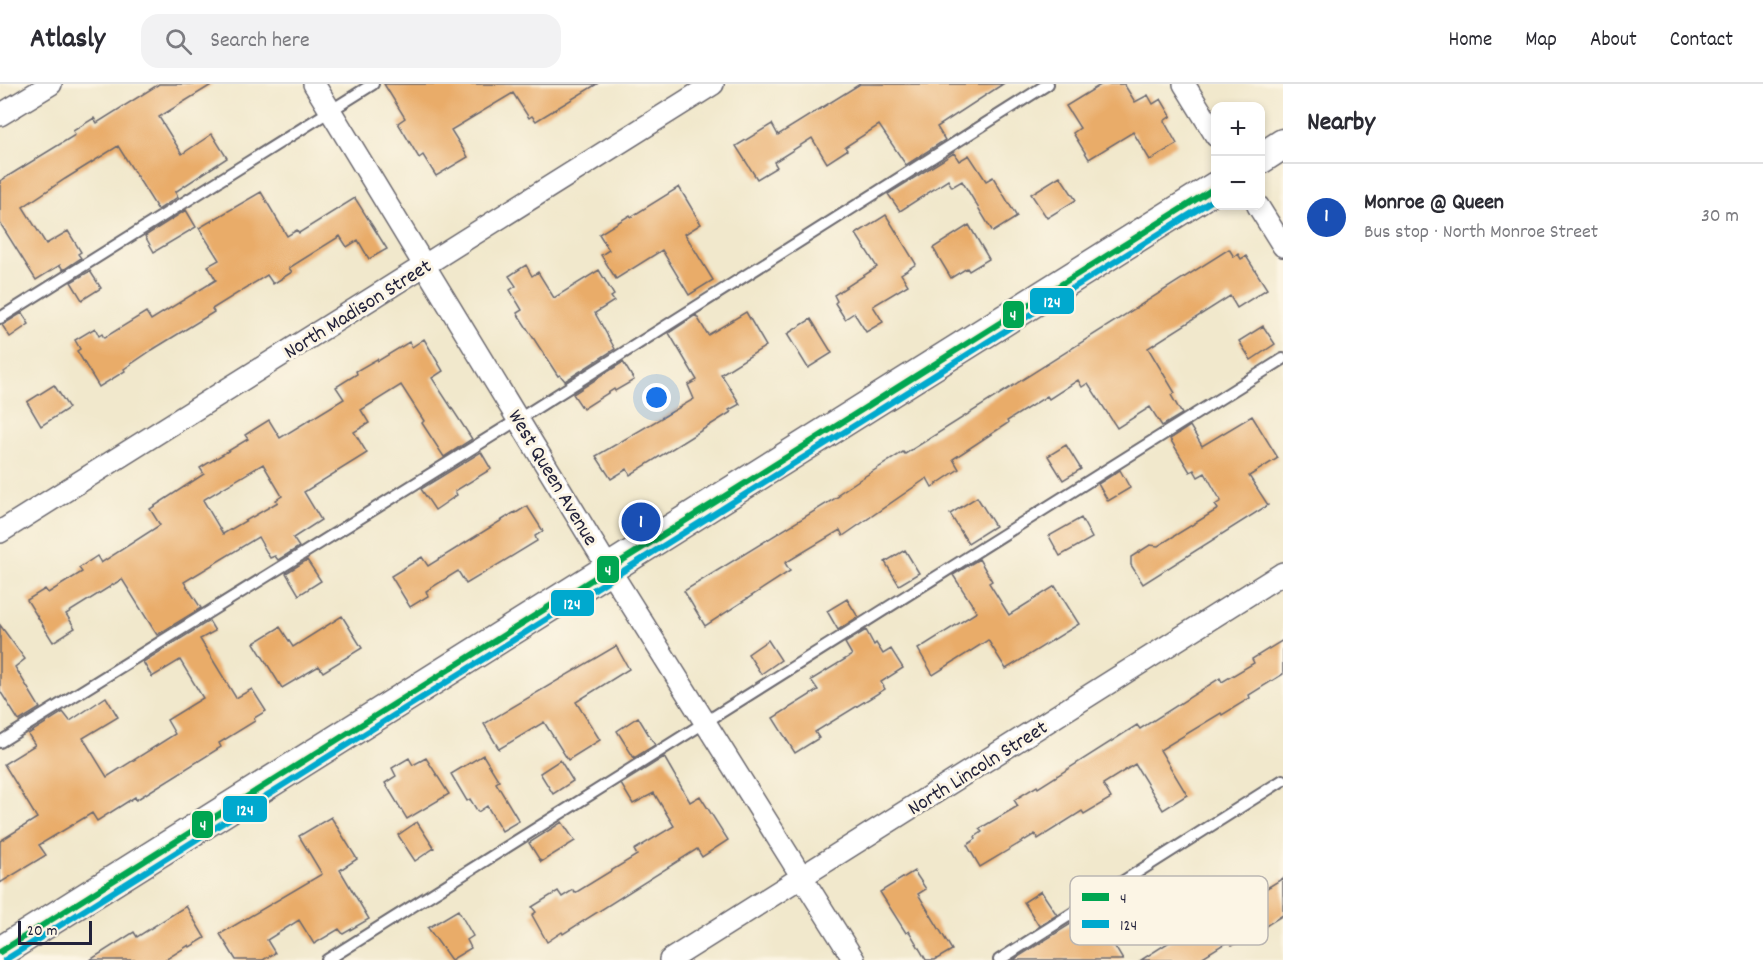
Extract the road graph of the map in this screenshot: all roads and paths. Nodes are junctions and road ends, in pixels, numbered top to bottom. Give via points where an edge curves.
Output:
1 (51, 84) edge
2 (314, 84) edge
3 (373, 84) edge
4 (713, 84) edge
5 (1048, 84) edge
6 (1184, 84) edge
7 (330, 111) junction
8 (0, 115) edge
9 (1211, 128) edge
10 (1283, 144) edge
11 (1265, 156) edge
12 (1211, 190) edge
13 (1260, 210) edge
14 (1283, 246) edge
15 (425, 265) junction
16 (0, 318) edge
17 (1283, 359) edge
18 (519, 419) junction
19 (0, 532) edge
20 (609, 569) junction
21 (1283, 573) edge
22 (705, 722) junction
23 (0, 742) edge
24 (1283, 780) edge
25 (1132, 876) edge
26 (802, 877) junction
27 (1070, 915) edge
28 (0, 952) edge
29 (327, 960) edge
30 (670, 960) edge
31 (854, 960) edge
32 (999, 960) edge

1 - 8 street
2 - 7 street, West Queen Avenue
3 - 7 lane
4 - 15 street, North Madison Street
5 - 18 lane
6 - 9 street
7 - 15 street, West Queen Avenue
7 - 16 lane
10 - 11 main road
12 - 20 main road
13 - 14 street
15 - 18 street, West Queen Avenue
15 - 19 street, North Madison Street
17 - 22 lane
18 - 20 street, West Queen Avenue
18 - 23 lane
20 - 22 street, West Queen Avenue
20 - 28 main road
21 - 26 street, North Lincoln Street
22 - 26 street, West Queen Avenue
22 - 29 lane
24 - 25 lane
26 - 30 street, North Lincoln Street
26 - 31 street, West Queen Avenue
27 - 32 lane

